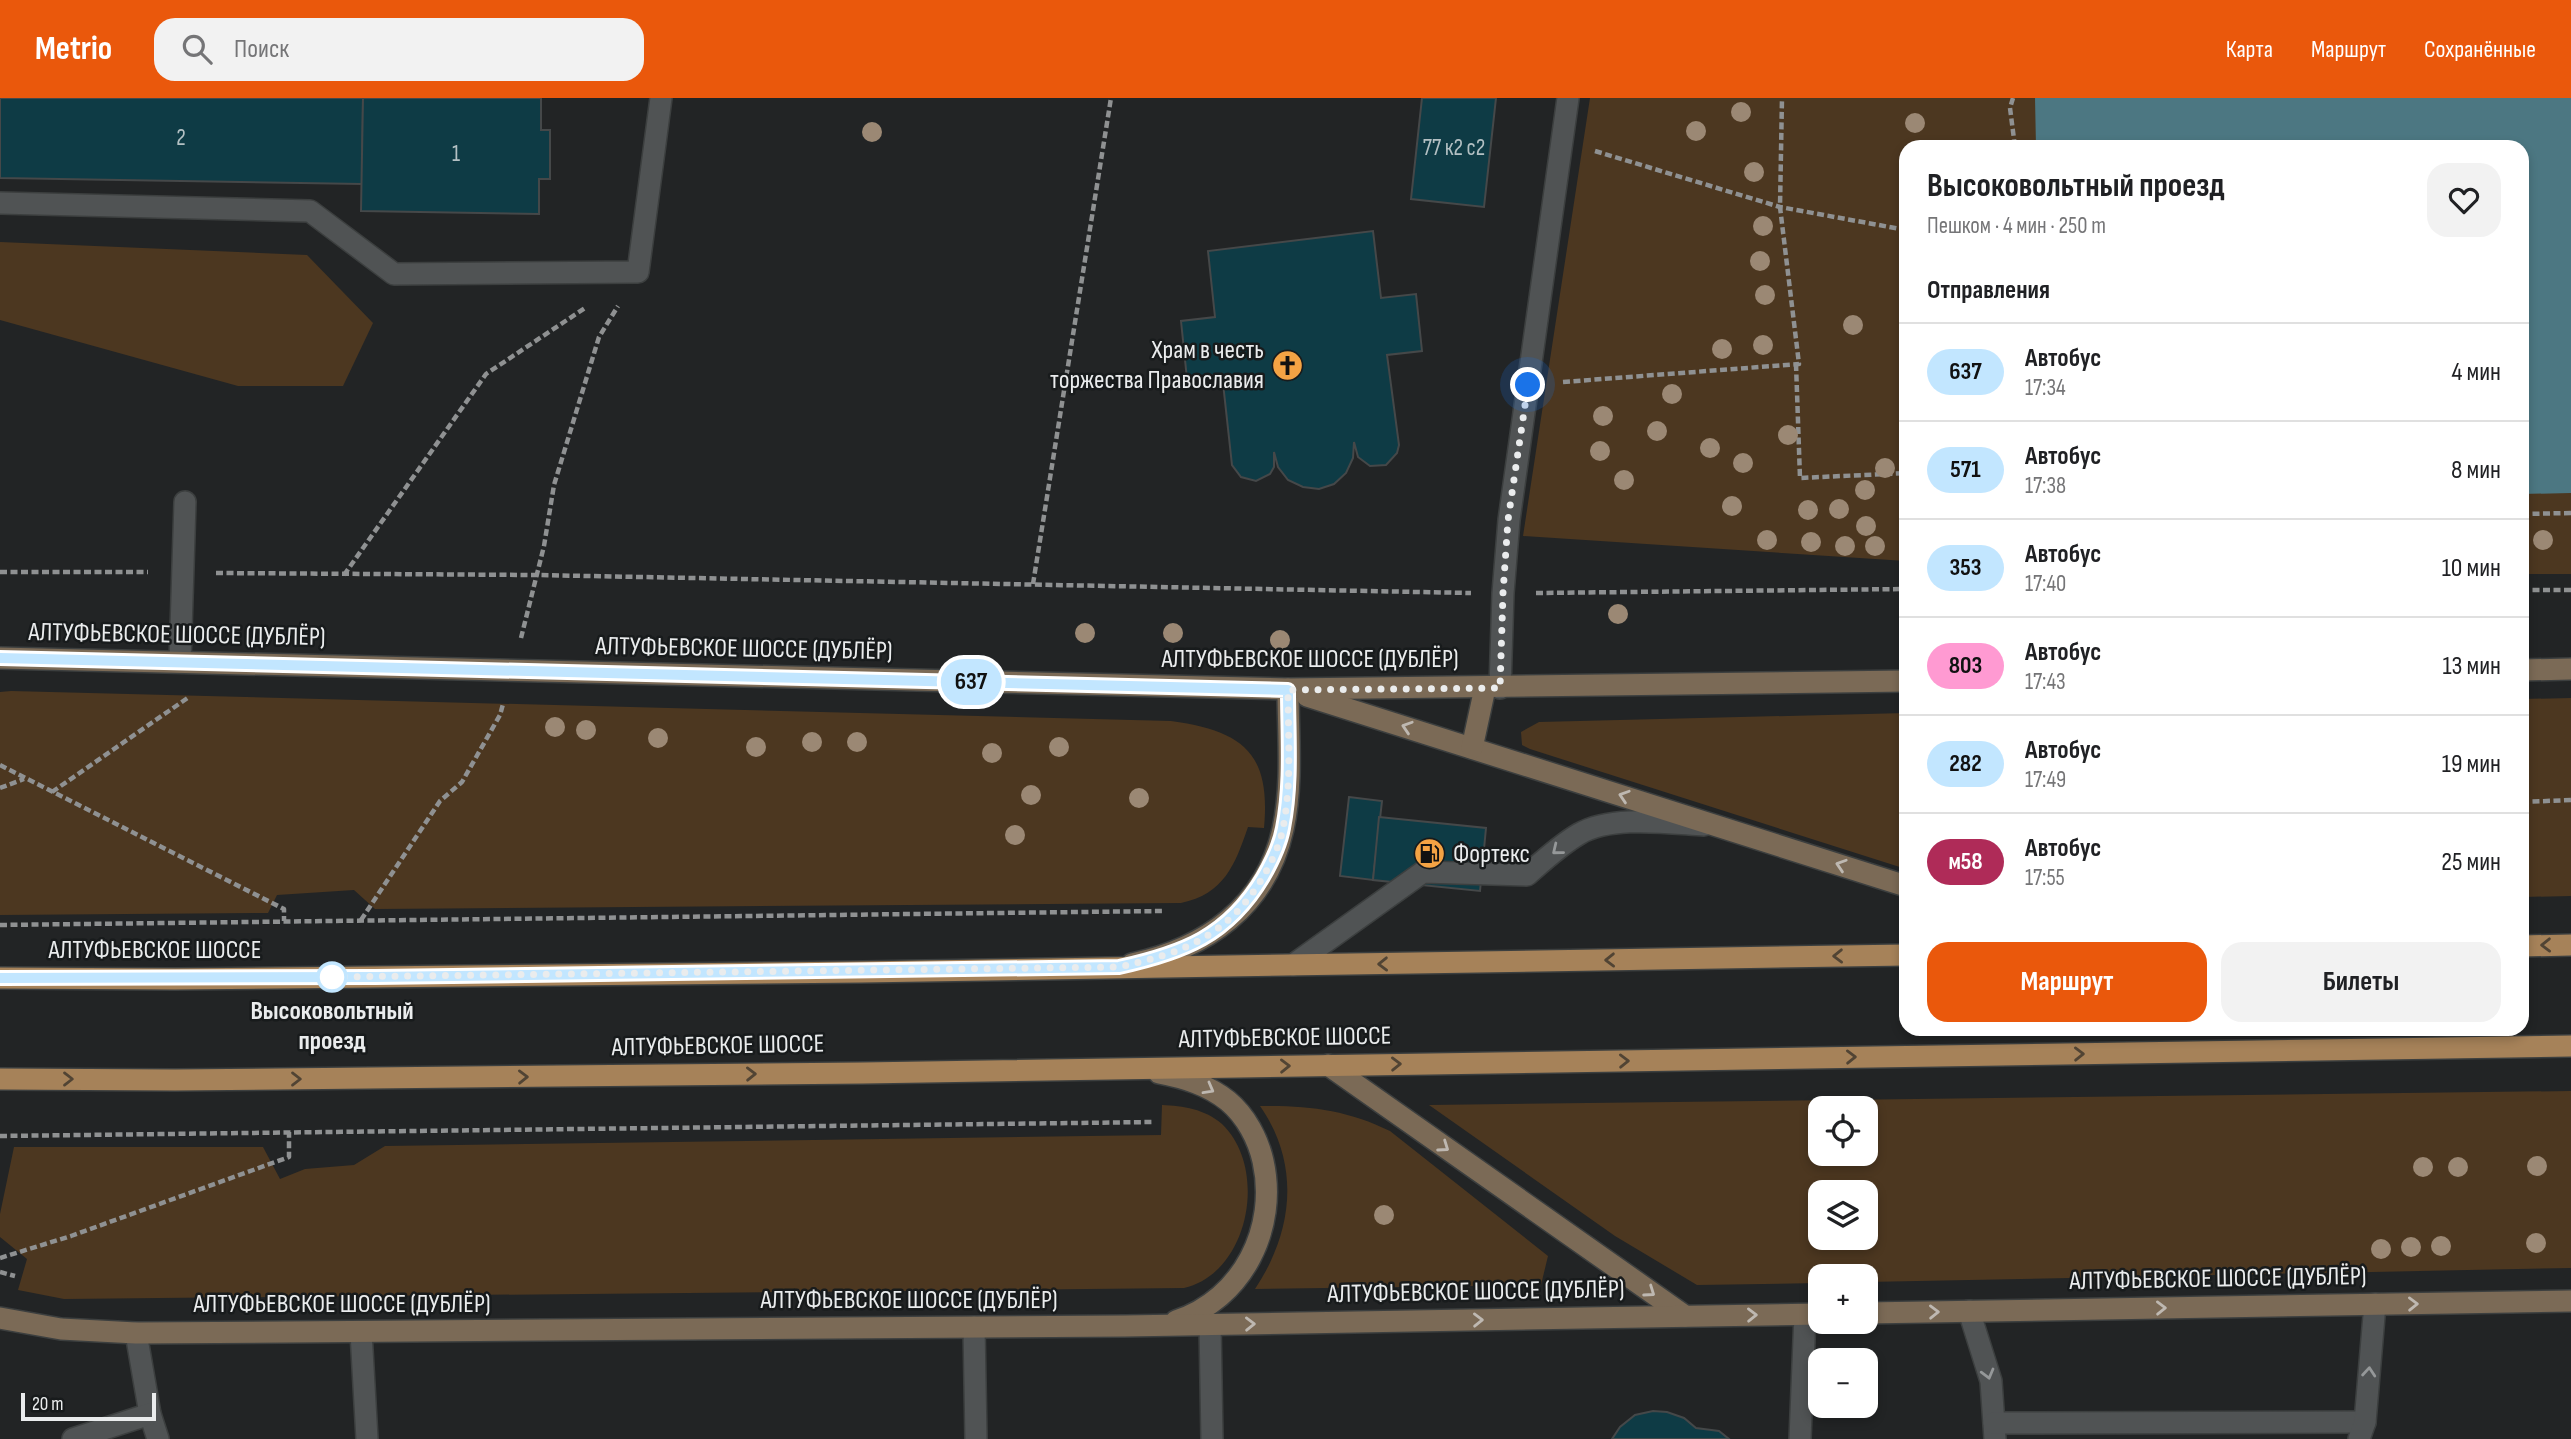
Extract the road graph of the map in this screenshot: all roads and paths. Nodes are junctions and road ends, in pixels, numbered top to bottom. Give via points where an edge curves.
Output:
1 (661, 98) edge
2 (1111, 98) edge
3 (1568, 98) edge
4 (1782, 98) edge
5 (2013, 98) edge
6 (2014, 140) edge
7 (1562, 141) junction
8 (0, 203) edge
9 (1780, 207) junction
10 (1899, 229) edge
11 (638, 272) junction
12 (1796, 365) junction
13 (1528, 385) junction
14 (1899, 473) edge
15 (185, 502) dead end
16 (2571, 513) edge
17 (2529, 514) edge
18 (0, 572) edge
19 (183, 573) junction
20 (344, 575) junction
21 (537, 575) junction
22 (1032, 585) junction
23 (1899, 589) edge
24 (2529, 590) edge
25 (2571, 590) edge
26 (1503, 593) junction
27 (0, 658) edge
28 (180, 662) junction
29 (2571, 669) edge
30 (2529, 670) edge
31 (512, 671) junction
32 (1899, 681) edge
33 (1493, 688) junction
34 (1288, 690) junction
35 (1472, 748) junction
36 (0, 765) edge
37 (25, 778) junction
38 (0, 788) edge
39 (2571, 800) edge
40 (2529, 802) edge
41 (1716, 825) junction
42 (1899, 884) edge
43 (1162, 911) dead end
44 (361, 920) junction
45 (284, 921) junction
46 (0, 925) edge
47 (2571, 945) edge
48 (2529, 946) edge
49 (1899, 955) edge
50 (1293, 965) junction
51 (1119, 967) junction
52 (0, 978) edge
53 (2571, 1046) edge
54 (1328, 1065) junction
55 (1119, 1069) junction
56 (0, 1079) edge
57 (1154, 1122) dead end
58 (289, 1132) junction
59 (0, 1136) edge
60 (0, 1258) edge
61 (0, 1272) edge
62 (15, 1276) dead end
63 (2571, 1301) edge
64 (2375, 1304) junction
65 (1969, 1311) junction
66 (1878, 1313) edge
67 (1808, 1314) edge
68 (1685, 1316) junction
69 (0, 1318) edge
70 (1210, 1324) junction
71 (1157, 1325) junction
72 (974, 1327) junction
73 (360, 1332) junction
74 (136, 1333) junction
75 (1811, 1334) edge
76 (150, 1414) junction
77 (1994, 1431) edge
78 (2362, 1431) edge
79 (73, 1439) edge
80 (158, 1439) edge
81 (367, 1439) edge
82 (976, 1439) edge
83 (1213, 1439) edge
84 (1800, 1439) edge

1 - 11 lane
2 - 22 path
3 - 7 lane
4 - 9 path
5 - 6 path
7 - 9 path
7 - 13 lane
8 - 11 lane via 310,211 394,274
9 - 10 path
9 - 12 path
11 - 20 path via 486,374
11 - 21 path via 600,337 554,485
12 - 13 path
12 - 14 path via 1800,478
13 - 26 lane via 1508,520
15 - 19 lane
16 - 17 path
18 - 19 path
19 - 20 path
19 - 28 lane
20 - 21 path
21 - 22 path
21 - 31 path
22 - 26 path
23 - 26 path
24 - 25 path
26 - 33 lane
27 - 28 street, АЛТУФЬЕВСКОЕ ШОССЕ (ДУБЛЁР)
28 - 31 street, АЛТУФЬЕВСКОЕ ШОССЕ (ДУБЛЁР)
29 - 30 street
31 - 34 street, АЛТУФЬЕВСКОЕ ШОССЕ (ДУБЛЁР)
31 - 44 path via 500,715 462,782 439,801
32 - 33 street, АЛТУФЬЕВСКОЕ ШОССЕ (ДУБЛЁР)
33 - 34 street, АЛТУФЬЕВСКОЕ ШОССЕ (ДУБЛЁР)
33 - 35 street
35 -> 34 street
34 - 51 street via 1289,774 1283,831 1256,889 1220,929 1194,943
41 -> 35 street
36 - 37 path
37 - 38 path
37 - 45 path via 284,909
39 - 40 path
42 -> 41 street
41 -> 50 lane via 1604,825 1581,832 1527,875 1423,872
43 - 44 path
44 - 45 path
45 - 46 path
47 -> 48 main road
49 -> 50 main road, АЛТУФЬЕВСКОЕ ШОССЕ
50 - 51 main road, АЛТУФЬЕВСКОЕ ШОССЕ
51 - 52 main road, АЛТУФЬЕВСКОЕ ШОССЕ
54 -> 53 main road, АЛТУФЬЕВСКОЕ ШОССЕ
55 -> 54 main road, АЛТУФЬЕВСКОЕ ШОССЕ
54 -> 68 street
56 -> 55 main road, АЛТУФЬЕВСКОЕ ШОССЕ
55 -> 71 street via 1186,1079 1231,1103 1260,1146 1267,1182 1259,1242 1240,1276 1199,1311
57 - 58 path
58 - 59 path
58 - 60 path via 289,1157 71,1237
61 - 62 path
64 -> 63 street, АЛТУФЬЕВСКОЕ ШОССЕ (ДУБЛЁР)
65 -> 64 street, АЛТУФЬЕВСКОЕ ШОССЕ (ДУБЛЁР)
78 -> 64 lane
66 -> 65 street, АЛТУФЬЕВСКОЕ ШОССЕ (ДУБЛЁР)
65 -> 77 lane via 1992,1381
68 -> 67 street, АЛТУФЬЕВСКОЕ ШОССЕ (ДУБЛЁР)
70 -> 68 street, АЛТУФЬЕВСКОЕ ШОССЕ (ДУБЛЁР)
69 - 74 street, АЛТУФЬЕВСКОЕ ШОССЕ (ДУБЛЁР) via 61,1329
70 - 71 street, АЛТУФЬЕВСКОЕ ШОССЕ (ДУБЛЁР)
70 - 83 lane
71 - 72 street, АЛТУФЬЕВСКОЕ ШОССЕ (ДУБЛЁР)
72 - 73 street, АЛТУФЬЕВСКОЕ ШОССЕ (ДУБЛЁР)
72 - 82 lane
73 - 74 street, АЛТУФЬЕВСКОЕ ШОССЕ (ДУБЛЁР)
73 - 81 lane
74 - 76 lane
75 - 84 lane
76 - 79 lane
76 - 80 lane
77 - 78 lane

